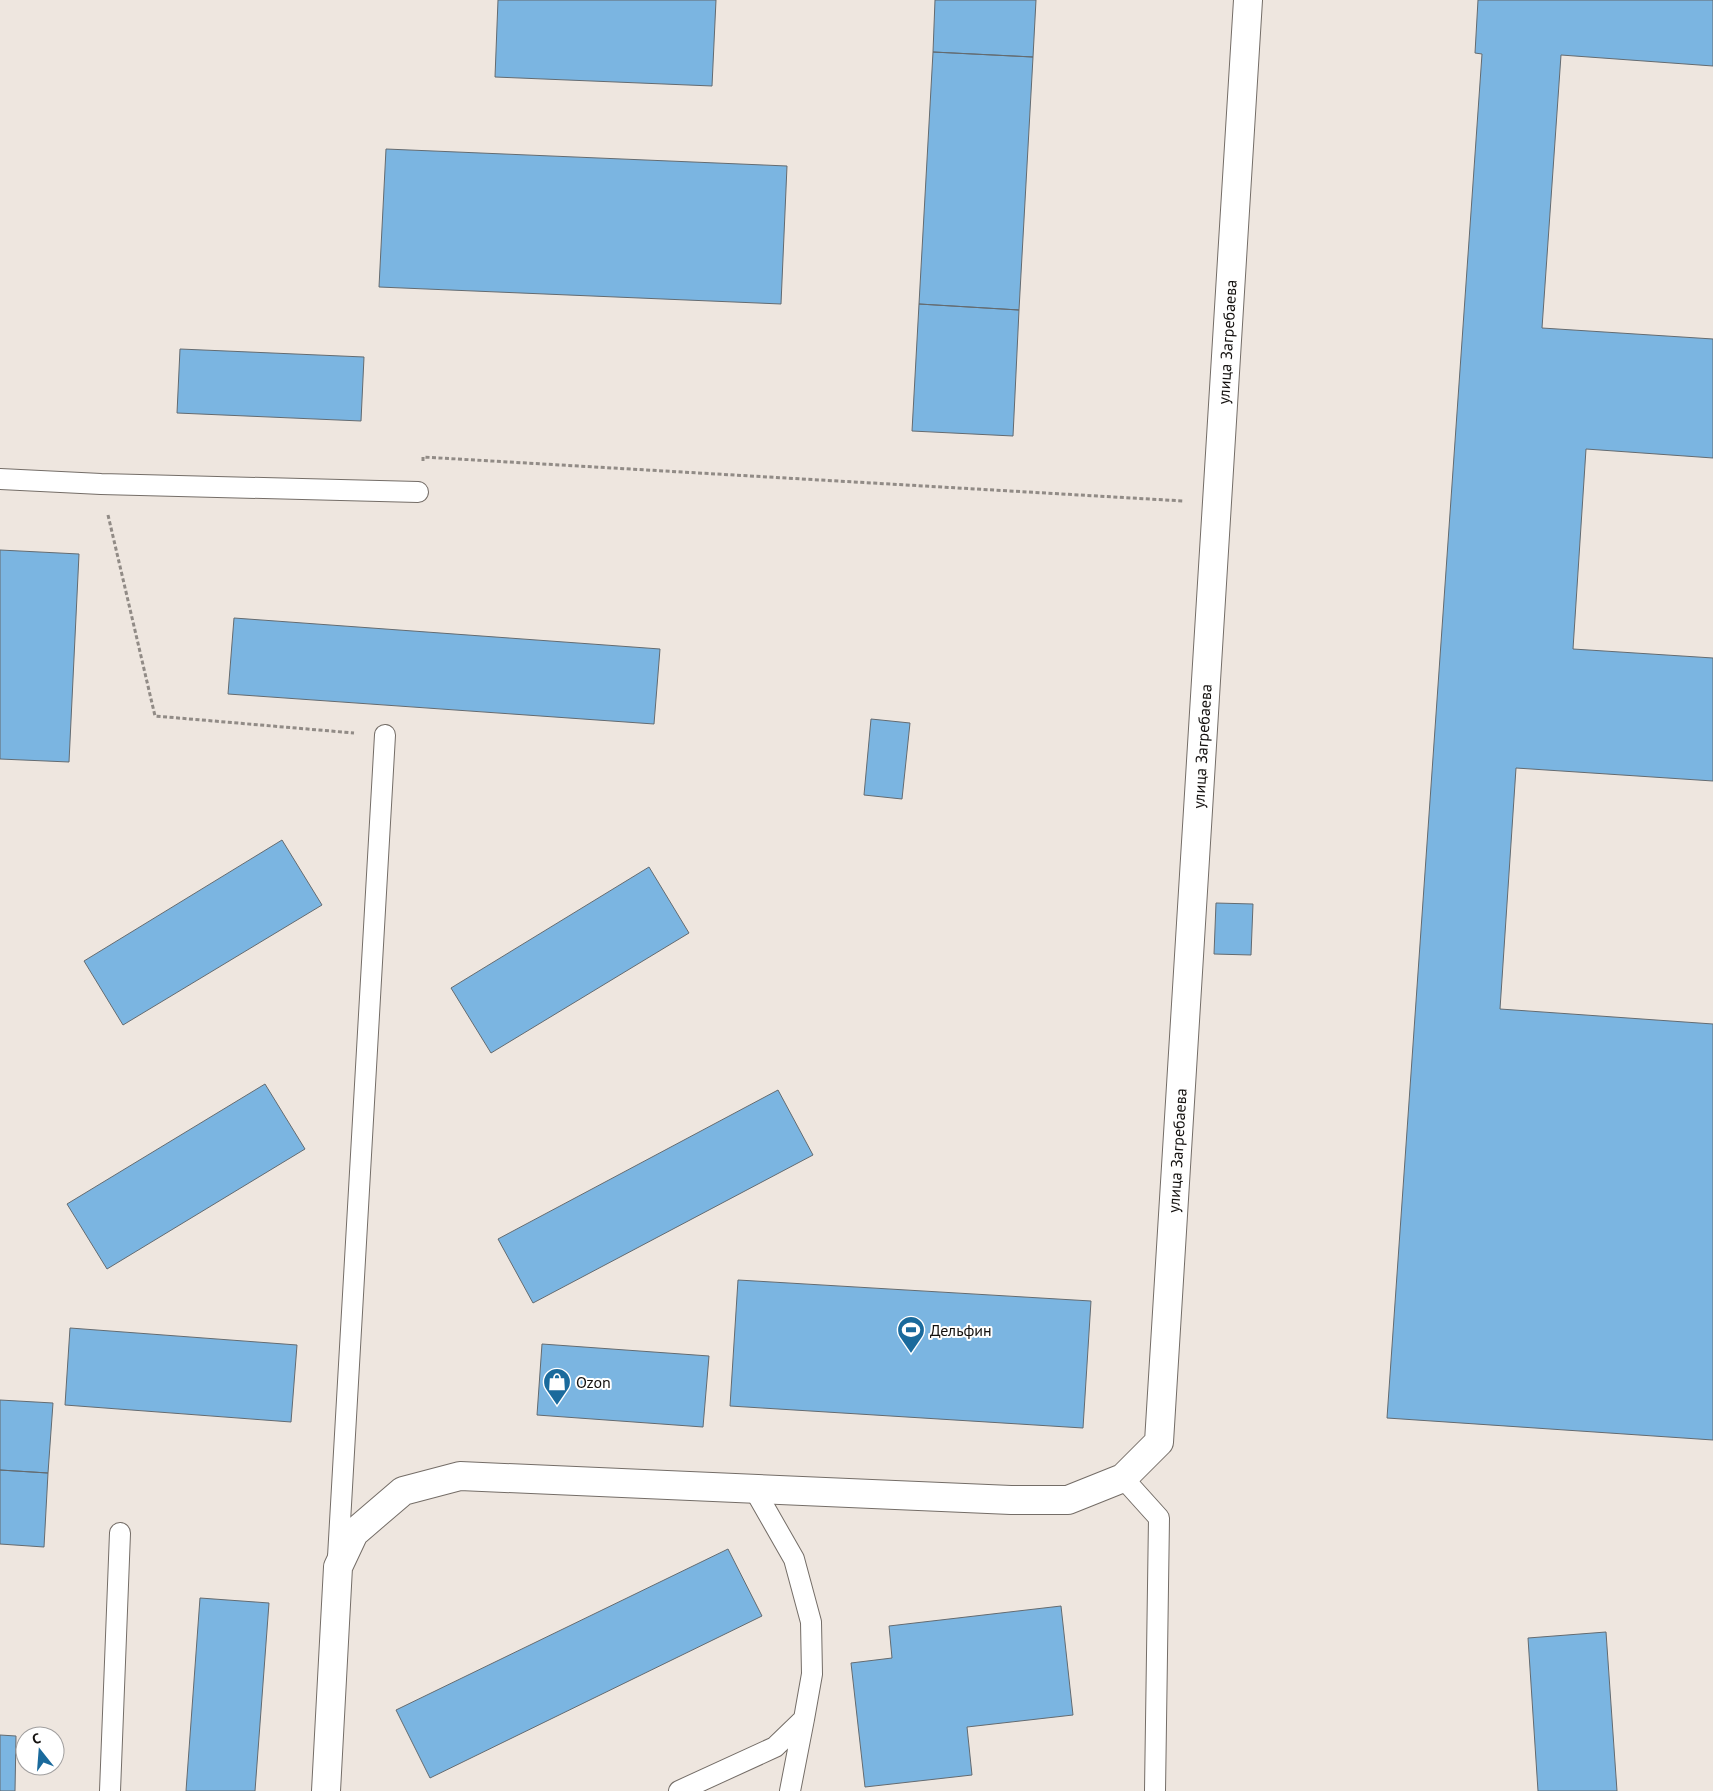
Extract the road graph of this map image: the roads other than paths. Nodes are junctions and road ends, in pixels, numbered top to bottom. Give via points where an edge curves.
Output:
1 (1248, 0) edge
2 (0, 479) edge
3 (418, 492) road end
4 (384, 735) road end
5 (1123, 1478) junction
6 (754, 1489) junction
7 (120, 1533) dead end
8 (338, 1567) junction
9 (804, 1719) junction
10 (110, 1791) edge
11 (326, 1791) edge
12 (678, 1791) edge
13 (790, 1791) edge
14 (1155, 1791) edge

1 - 5 street, улица Загребаева via 1159,1442
2 - 3 lane
4 - 8 lane
5 - 6 street via 1068,1500
5 - 14 lane via 1159,1518
6 - 8 street via 460,1476 403,1491 354,1533
6 - 9 lane via 794,1559 810,1622 812,1674
7 - 10 lane
8 - 11 street
9 - 12 lane via 775,1748
9 - 13 lane

